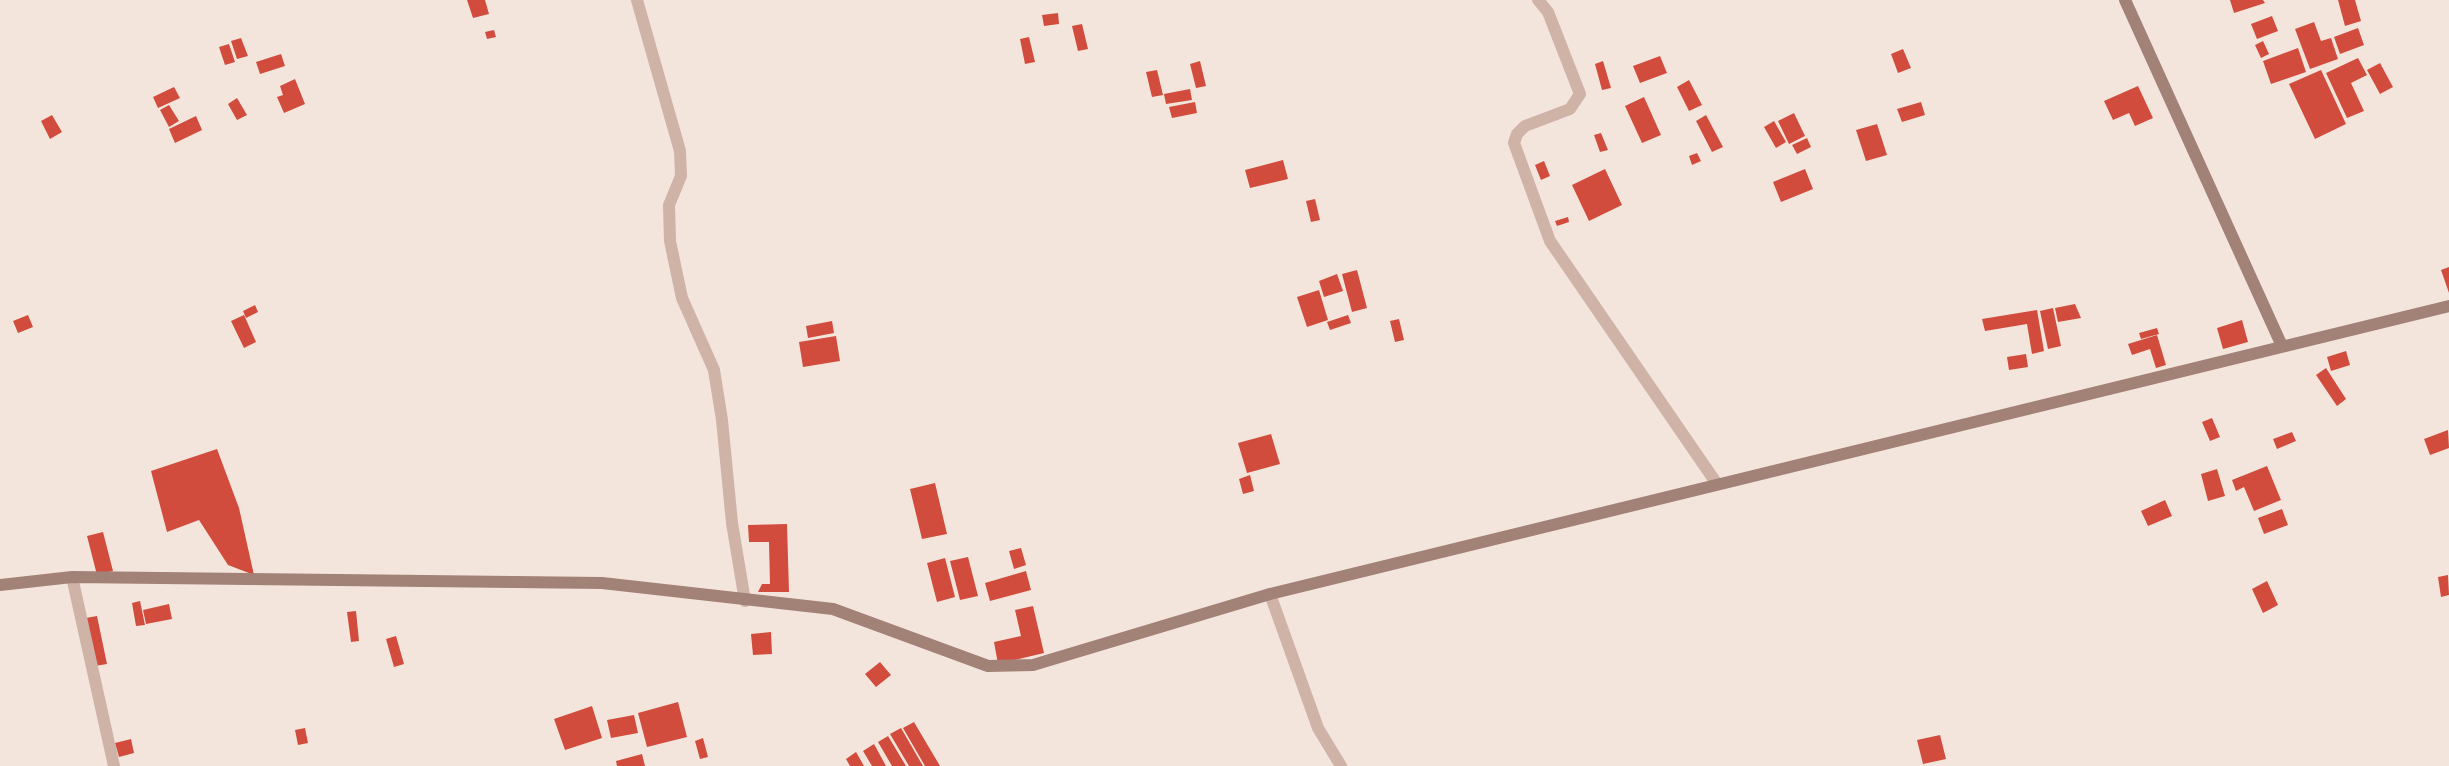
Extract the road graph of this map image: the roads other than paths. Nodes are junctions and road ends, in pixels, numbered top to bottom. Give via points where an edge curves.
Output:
1 (636, 0) edge
2 (1538, 0) edge
3 (2125, 0) edge
4 (2449, 306) edge
5 (2282, 346) junction
6 (1717, 484) junction
7 (72, 577) junction
8 (0, 585) edge
9 (1270, 594) junction
10 (746, 601) junction
11 (114, 766) edge
12 (1341, 766) edge

1 - 10 street via 680,151 681,176 669,206 670,241 682,298 714,370 732,523
2 - 6 street via 1548,12 1580,94 1570,109 1525,126 1517,134 1514,144 1547,232 1575,279 1646,377
3 - 5 street
4 - 5 street
5 - 6 street
6 - 9 street
7 - 8 street
7 - 10 street via 602,583
7 - 11 street
9 - 10 street via 1032,665 988,666 833,609
9 - 12 street via 1318,728

